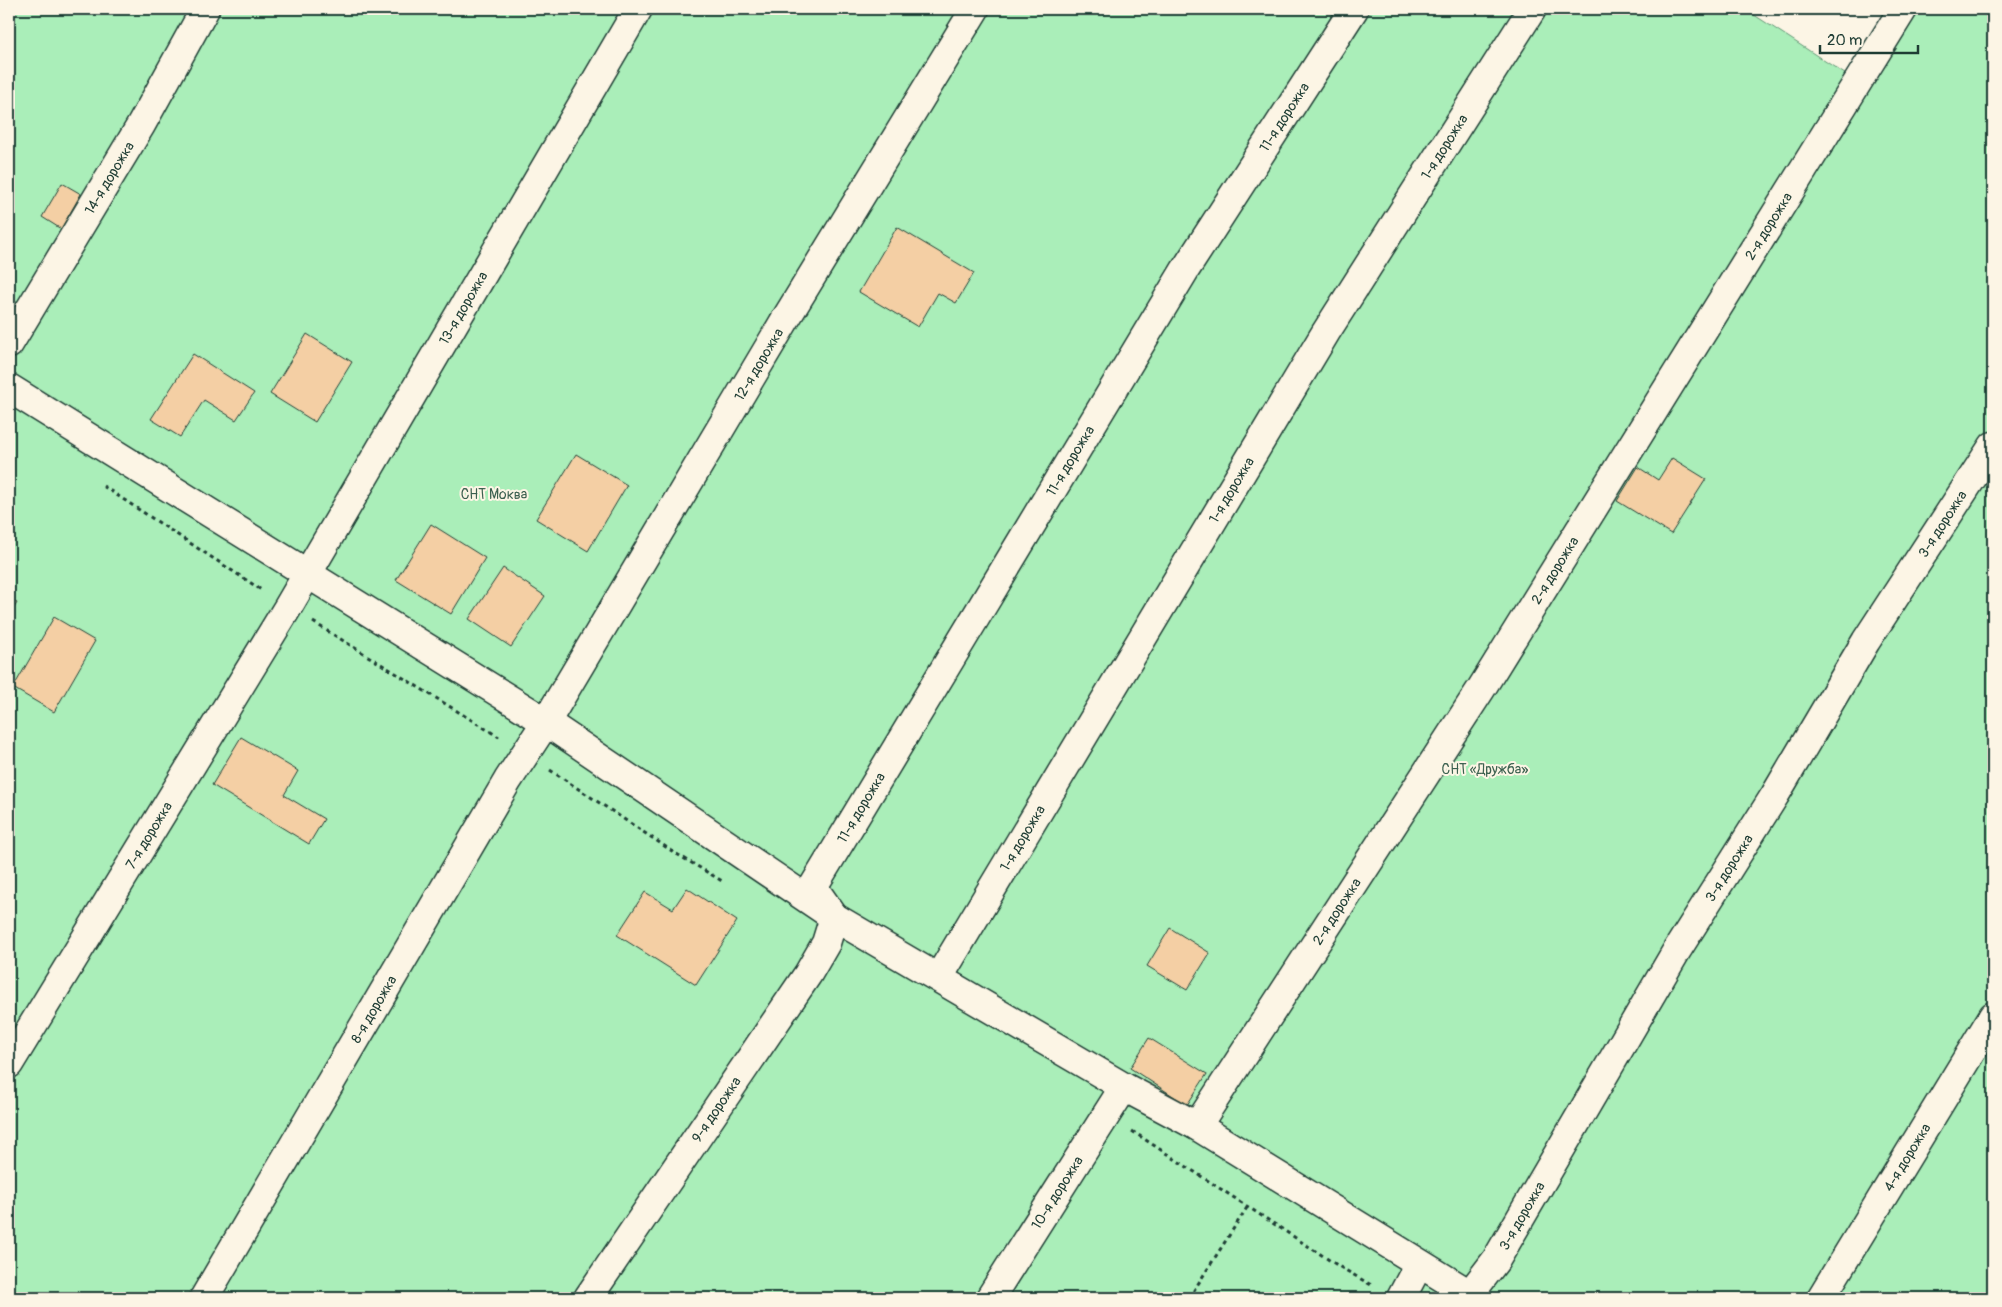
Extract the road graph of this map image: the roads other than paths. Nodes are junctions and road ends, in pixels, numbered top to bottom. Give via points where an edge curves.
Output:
1 (205, 9) edge
2 (638, 9) edge
3 (975, 9) edge
4 (1354, 9) edge
5 (1532, 9) edge
6 (1903, 9) edge
7 (9, 344) edge
8 (9, 388) edge
9 (1993, 446) edge
10 (307, 572) junction
11 (288, 607) joint
12 (546, 722) junction
13 (834, 917) junction
14 (939, 977) junction
15 (1993, 1016) edge
16 (9, 1064) edge
17 (1124, 1087) junction
18 (1197, 1126) junction
19 (1419, 1264) junction
20 (1473, 1296) edge
21 (204, 1298) edge
22 (588, 1298) edge
23 (990, 1298) edge
24 (1401, 1298) edge
25 (1821, 1298) edge

1 - 7 street, 14-я дорожка
2 - 10 street, 13-я дорожка
3 - 12 street, 12-я дорожка via 780,328
4 - 13 street, 11-я дорожка via 1185,270 814,887
5 - 14 street, 1-я дорожка via 1326,332
6 - 18 street, 2-я дорожка via 1481,690
8 - 10 street
9 - 20 street, 3-я дорожка via 1866,641 1775,795 1677,950
10 - 11 street, 13-я дорожка
10 - 12 street
11 - 16 street, 7-я дорожка
12 - 13 street
12 - 21 street, 8-я дорожка via 508,780
13 - 14 street
13 - 22 street, 9-я дорожка via 826,943 808,974
14 - 17 street
15 - 25 street, 4-я дорожка
17 - 18 street
17 - 23 street, 10-я дорожка
18 - 19 street
19 - 20 street
19 - 24 street

